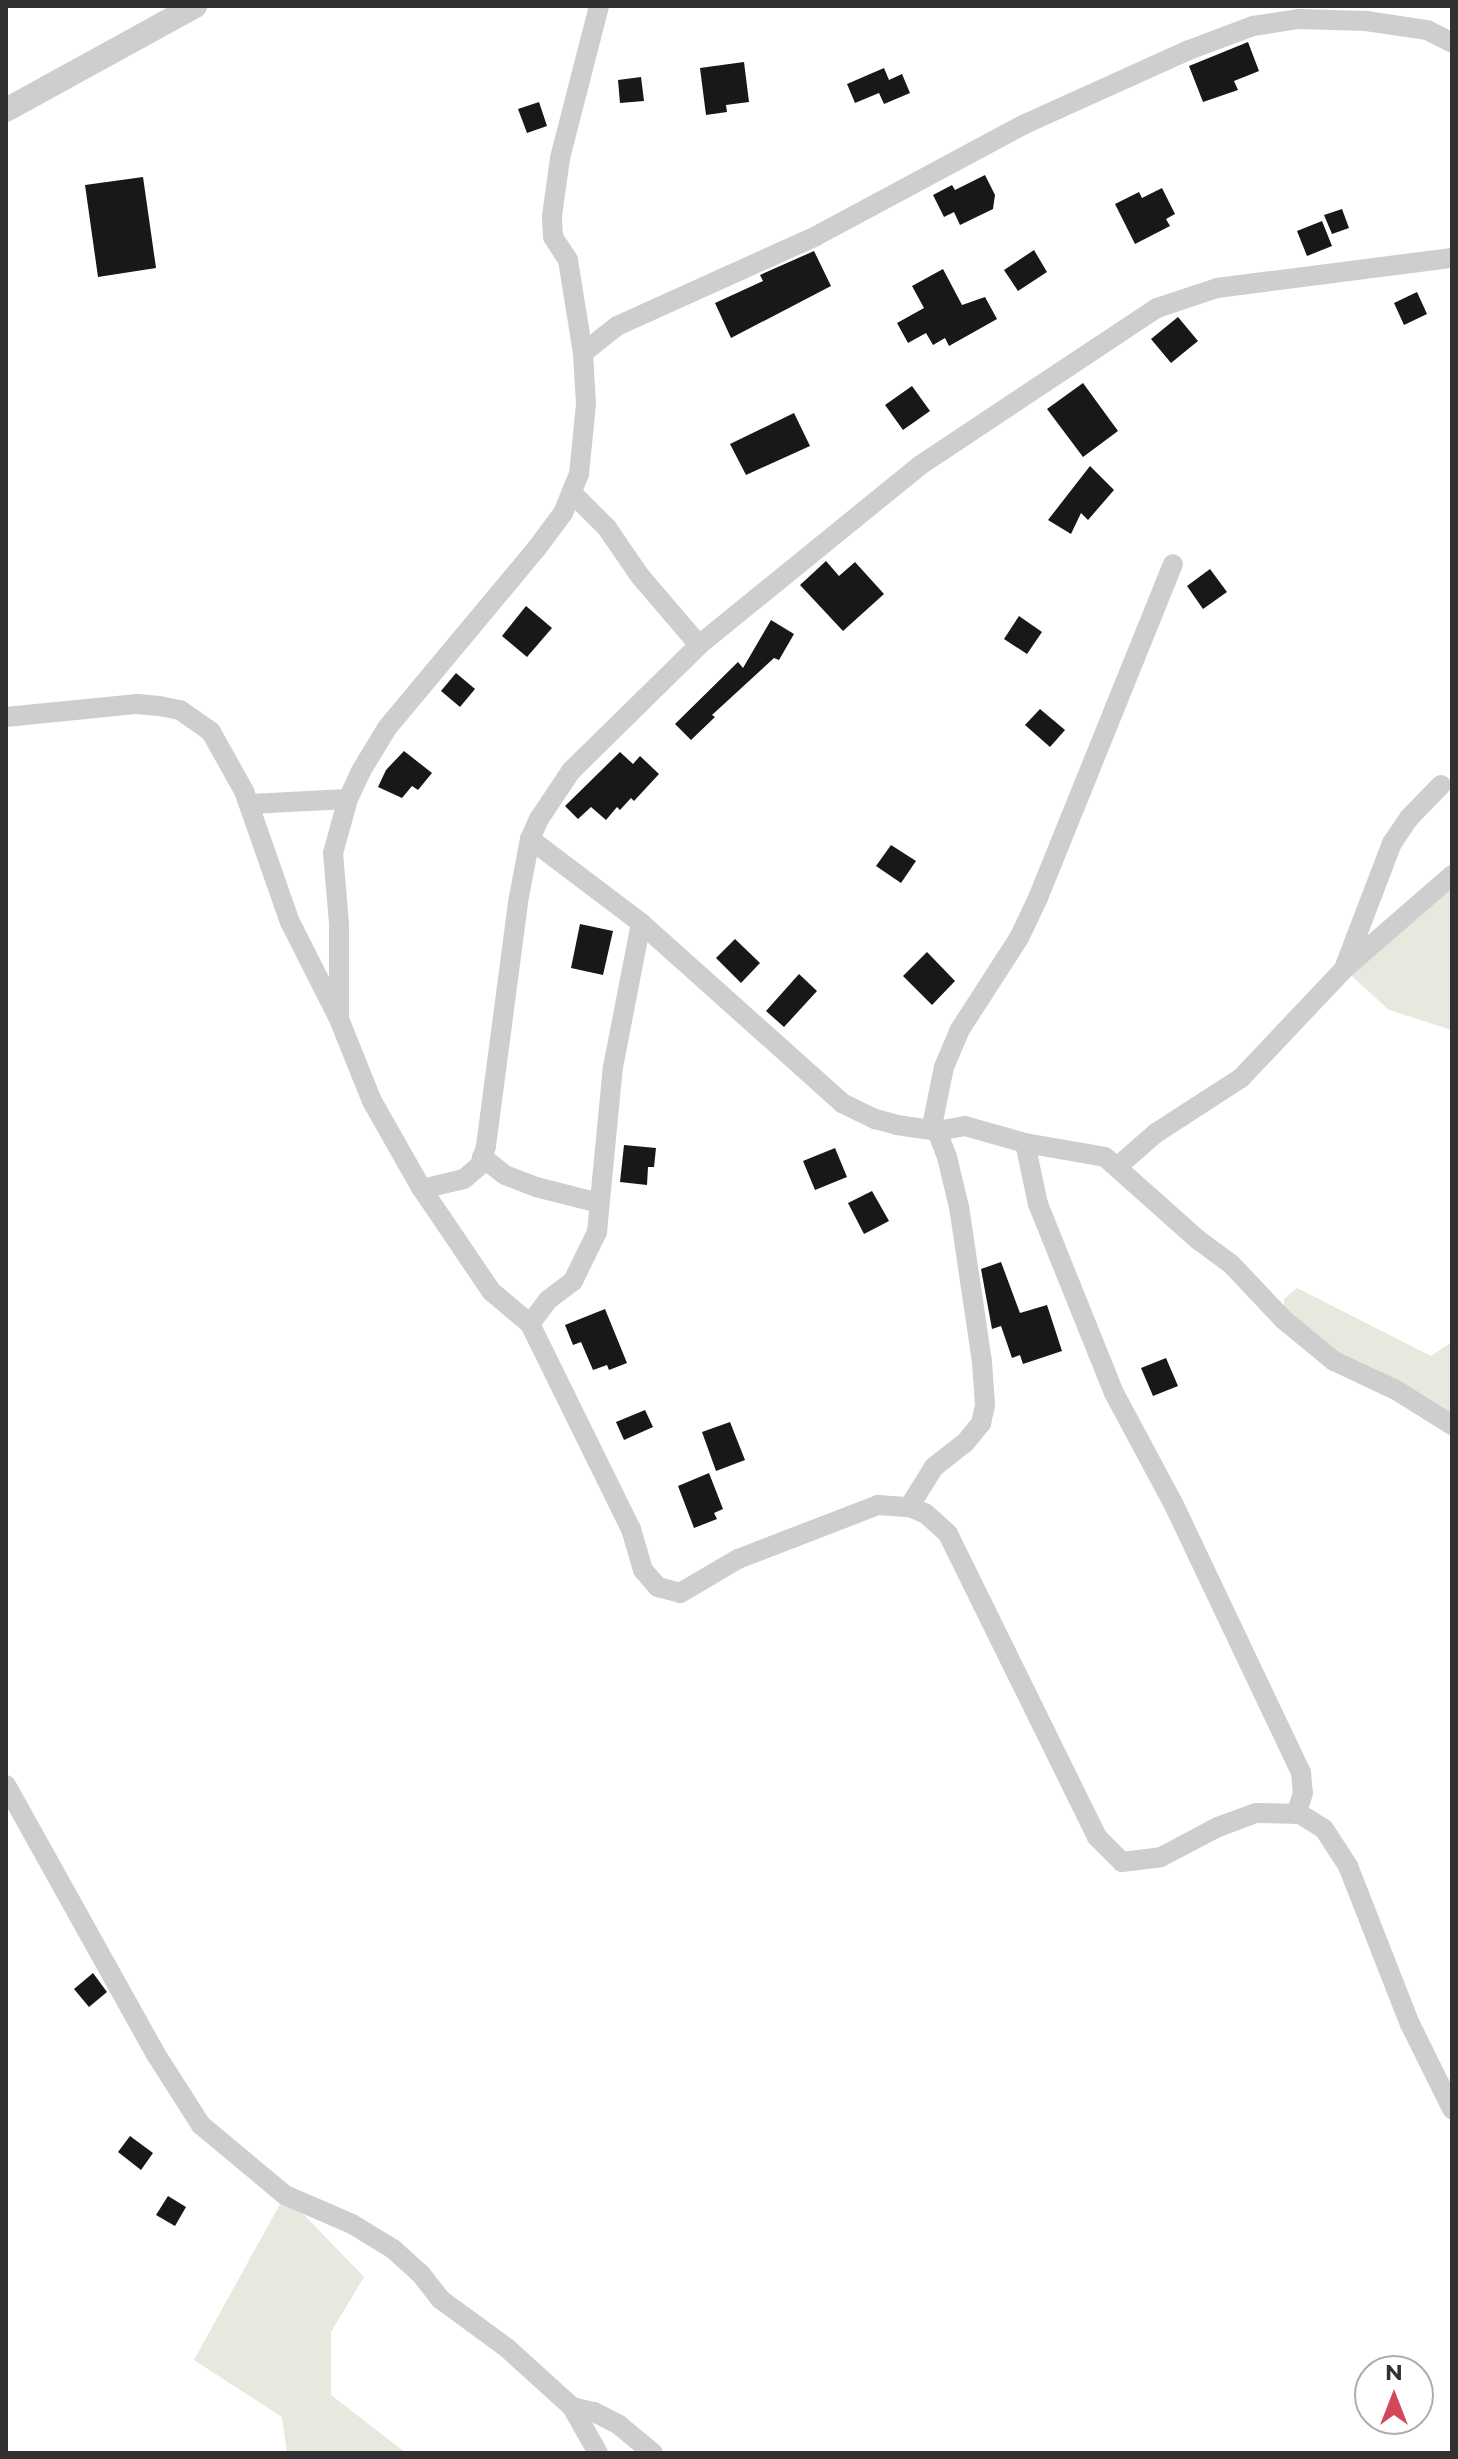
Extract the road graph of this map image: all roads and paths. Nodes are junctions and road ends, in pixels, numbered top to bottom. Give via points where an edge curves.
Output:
1 (195, 6) edge
2 (599, 6) edge
3 (1452, 43) edge
4 (6, 110) edge
5 (1452, 258) edge
6 (583, 353) junction
7 (573, 494) junction
8 (1173, 564) dead end
9 (699, 645) junction
10 (6, 717) edge
11 (1441, 785) dead end
12 (348, 799) junction
13 (249, 804) junction
14 (530, 839) junction
15 (1452, 875) edge
16 (641, 923) junction
17 (1344, 969) junction
18 (339, 1019) junction
19 (937, 1131) junction
20 (1025, 1143) junction
21 (482, 1157) junction
22 (1117, 1167) junction
23 (422, 1189) junction
24 (599, 1203) junction
25 (530, 1324) junction
26 (1452, 1425) edge
27 (909, 1507) junction
28 (6, 1785) edge
29 (1296, 1814) junction
30 (1452, 2109) edge
31 (572, 2407) junction
32 (598, 2453) edge
33 (653, 2453) edge

1 - 4 street
2 - 6 street via 560,158 552,216 553,237 568,260
3 - 6 street via 1427,30 1366,21 1299,19 1253,26 1025,124 816,236 617,326
5 - 9 street via 1217,288 1157,308 919,466
6 - 7 street via 585,431
7 - 9 street via 607,528
7 - 12 street via 537,548 387,728
8 - 19 street via 1038,898 954,1043 936,1095
9 - 14 street via 571,771
10 - 13 street via 137,704 180,710 211,732
11 - 17 street via 1392,843
12 - 13 street
12 - 18 street via 333,853
13 - 18 street via 290,922
14 - 16 street
14 - 21 street
15 - 17 street
16 - 19 street via 842,1103 875,1119
16 - 24 street via 613,1067
17 - 22 street via 1241,1078 1156,1133
18 - 23 street via 372,1101
19 - 20 street via 965,1126
19 - 27 street via 959,1207 985,1405 981,1423 934,1467
20 - 22 street via 1105,1157
20 - 29 street via 1038,1204 1114,1393 1173,1503 1301,1772 1303,1793
21 - 23 street via 464,1179
21 - 24 street via 505,1175
22 - 26 street via 1231,1264 1325,1354
23 - 25 street via 491,1291
24 - 25 street via 597,1232 582,1267
25 - 27 street via 631,1529 643,1570 658,1587 680,1593 738,1559 878,1505
27 - 29 street via 925,1513 948,1534 1097,1837 1122,1862 1161,1857 1240,1817
28 - 31 street via 201,2125 285,2195 352,2224 393,2249 440,2299 507,2348
29 - 30 street via 1324,1829 1338,1847 1410,2024
31 - 32 street
31 - 33 street via 619,2425

